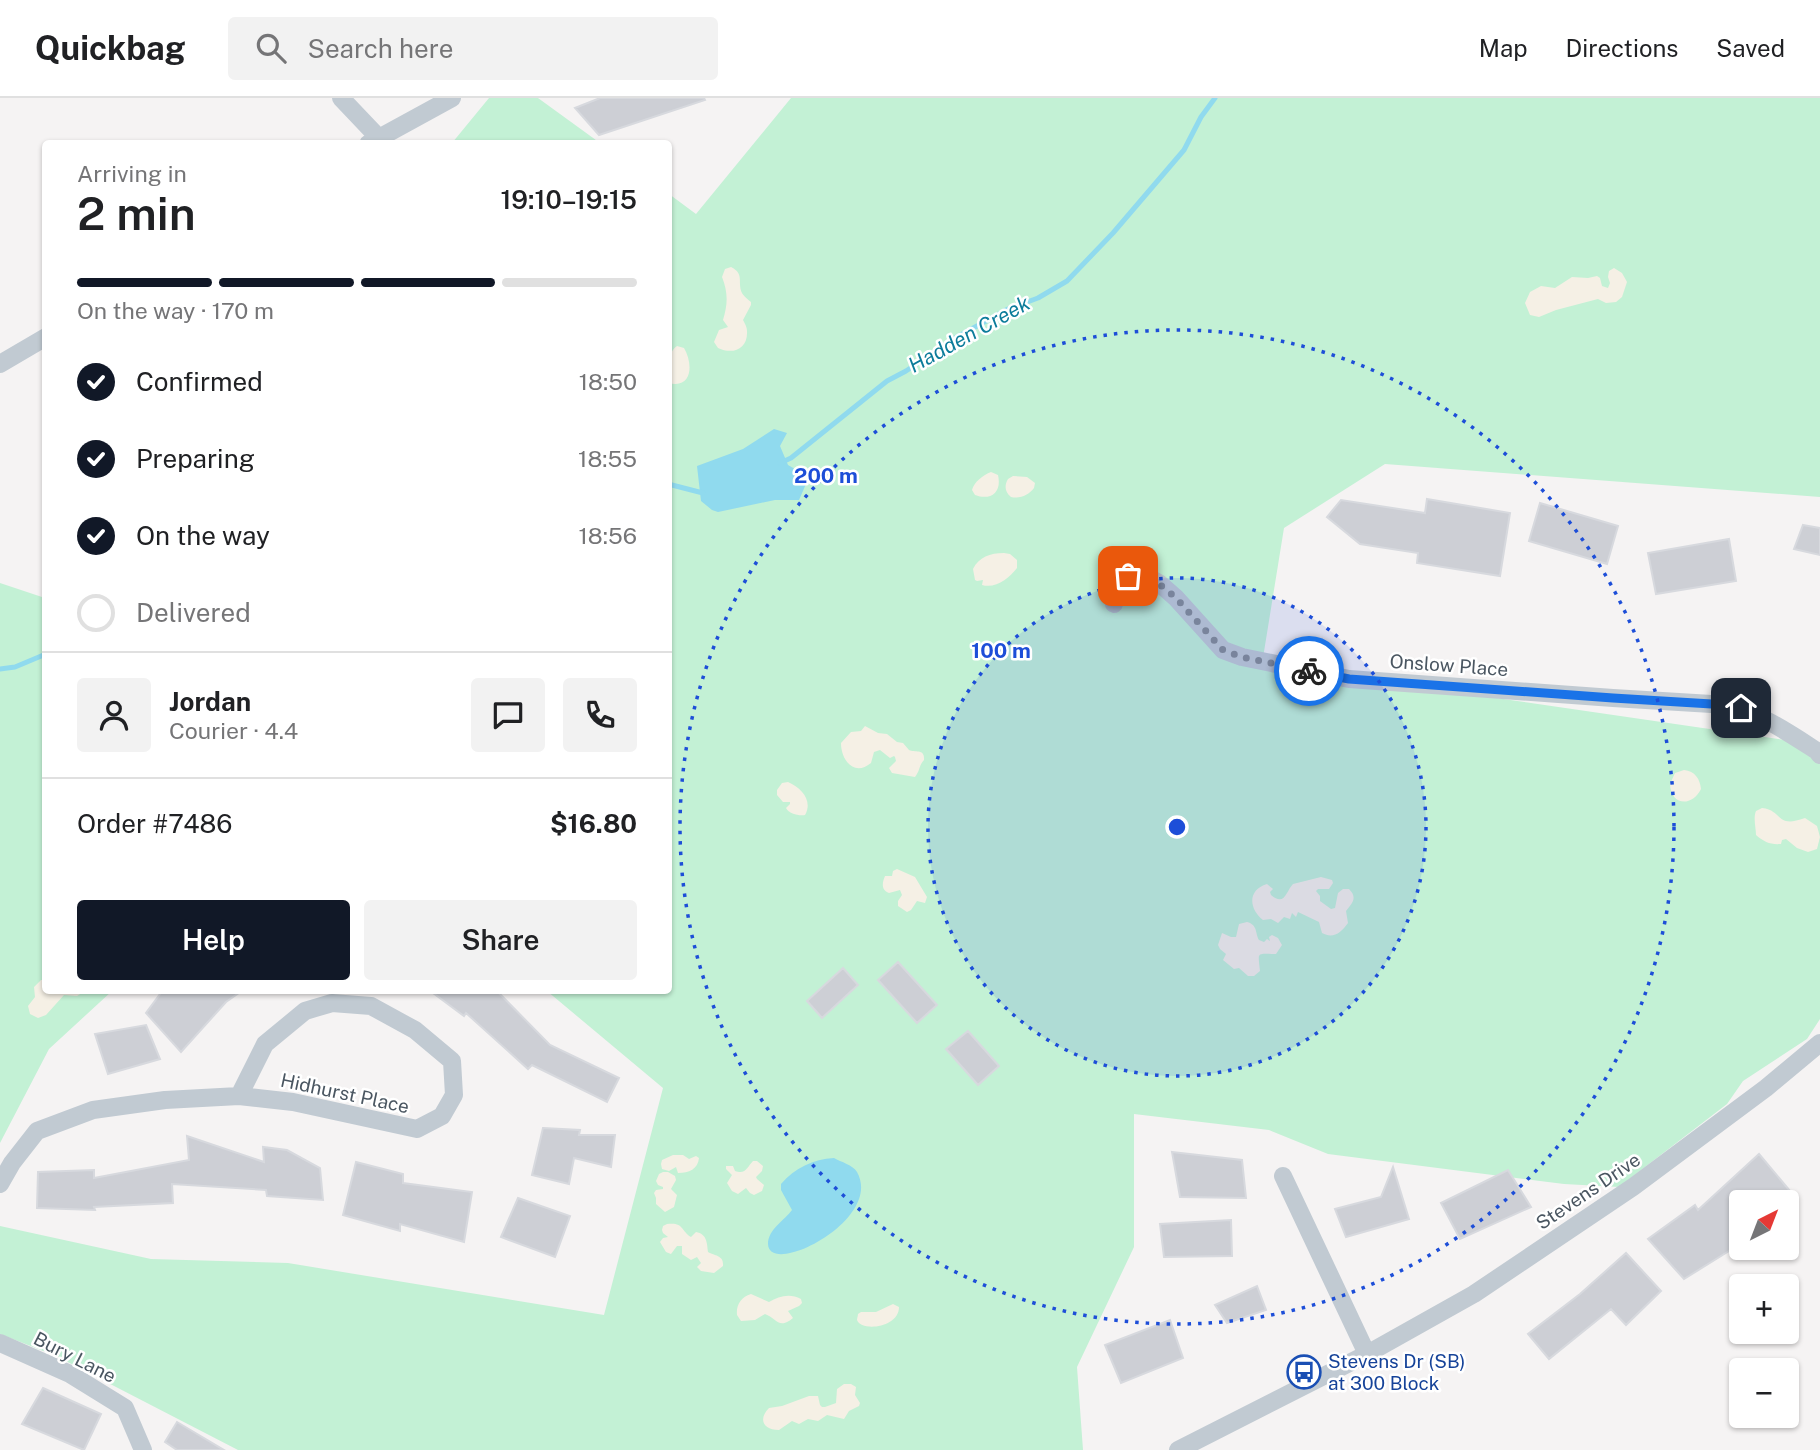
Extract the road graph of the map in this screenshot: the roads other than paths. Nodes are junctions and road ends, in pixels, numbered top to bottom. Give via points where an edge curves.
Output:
1 (341, 98) edge
2 (452, 98) edge
3 (373, 140) edge
4 (42, 339) edge
5 (0, 364) edge
6 (1114, 604) dead end
7 (1820, 755) edge
8 (1820, 1043) edge
9 (239, 1096) junction
10 (1283, 1176) dead end
11 (0, 1184) edge
12 (0, 1343) edge
13 (1367, 1354) junction
14 (143, 1450) edge
15 (1178, 1450) edge

1 - 3 street
2 - 3 street
4 - 5 street
6 - 7 street, Onslow Place via 1118,585 1141,573 1176,598 1223,650 1242,657 1349,679 1728,705 1783,729
8 - 13 street, Stevens Drive via 1633,1187 1474,1294
9 - 9 street, Hidhurst Place via 265,1044 305,1011 332,1003 371,1006 415,1030 452,1061 454,1095 442,1116 417,1129 293,1102
9 - 11 street, Hidhurst Place via 93,1110 37,1131
10 - 13 street
12 - 14 street, Bury Lane via 70,1374 125,1408
13 - 15 street, Stevens Drive

